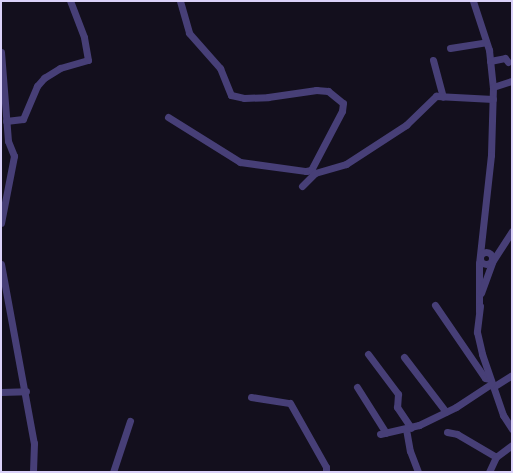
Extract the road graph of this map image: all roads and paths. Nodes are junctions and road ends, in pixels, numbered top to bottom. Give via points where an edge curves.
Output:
1 (70, 1) edge
2 (180, 1) edge
3 (473, 1) edge
4 (486, 42) junction
5 (450, 48) dead end
6 (1, 52) edge
7 (433, 60) dead end
8 (490, 61) junction
9 (508, 62) dead end
10 (512, 81) edge
11 (493, 87) junction
12 (3, 96) edge
13 (443, 97) junction
14 (493, 100) junction
15 (168, 117) dead end
16 (6, 121) junction
17 (313, 171) junction
18 (302, 186) dead end
19 (1, 224) edge
20 (512, 231) edge
21 (506, 240) junction
22 (483, 244) junction
23 (491, 250) junction
24 (480, 258) junction
25 (492, 262) junction
26 (1, 264) edge
27 (4, 291) edge
28 (435, 305) dead end
29 (479, 310) junction
30 (368, 354) dead end
31 (404, 357) dead end
32 (512, 375) edge
33 (491, 383) junction
34 (357, 387) dead end
35 (26, 391) junction
36 (1, 392) edge
37 (251, 397) dead end
38 (446, 412) junction
39 (130, 421) dead end
40 (408, 429) junction
41 (512, 429) edge
42 (447, 432) dead end
43 (512, 445) edge
44 (496, 457) junction
45 (33, 472) edge
46 (113, 472) edge
47 (326, 472) edge
48 (418, 472) edge
49 (489, 472) edge

1 - 16 street via 84,37 88,60 60,68 44,78 37,86 23,119
2 - 17 street via 189,33 220,68 231,95 240,98 262,97 316,90 328,91 343,103 342,111
3 - 4 street
4 - 5 street
4 - 8 street
6 - 12 street
7 - 13 street
8 - 9 street via 505,58
8 - 11 street
10 - 11 street
11 - 14 street
12 - 16 street
13 - 14 street
13 - 17 street via 436,96 406,125 346,164
14 - 22 street
15 - 17 street via 240,162
16 - 19 street via 8,142 14,156
17 - 18 street
20 - 21 street
21 - 23 street
21 - 25 street
22 - 23 street
22 - 24 street
23 - 24 street via 482,254
23 - 25 street
24 - 25 street via 484,264
24 - 29 street
25 - 29 street via 485,279
26 - 27 street
27 - 35 street
28 - 33 street
29 - 33 street via 477,332
30 - 40 street via 398,394 397,407
31 - 38 street
32 - 33 street
33 - 38 street
33 - 41 street via 503,415
34 - 40 street via 383,434
35 - 36 street
35 - 45 street via 34,443
37 - 47 street via 290,404 326,467
38 - 40 street
39 - 46 street
40 - 48 street via 410,451
42 - 44 street via 457,434
43 - 44 street
44 - 49 street

